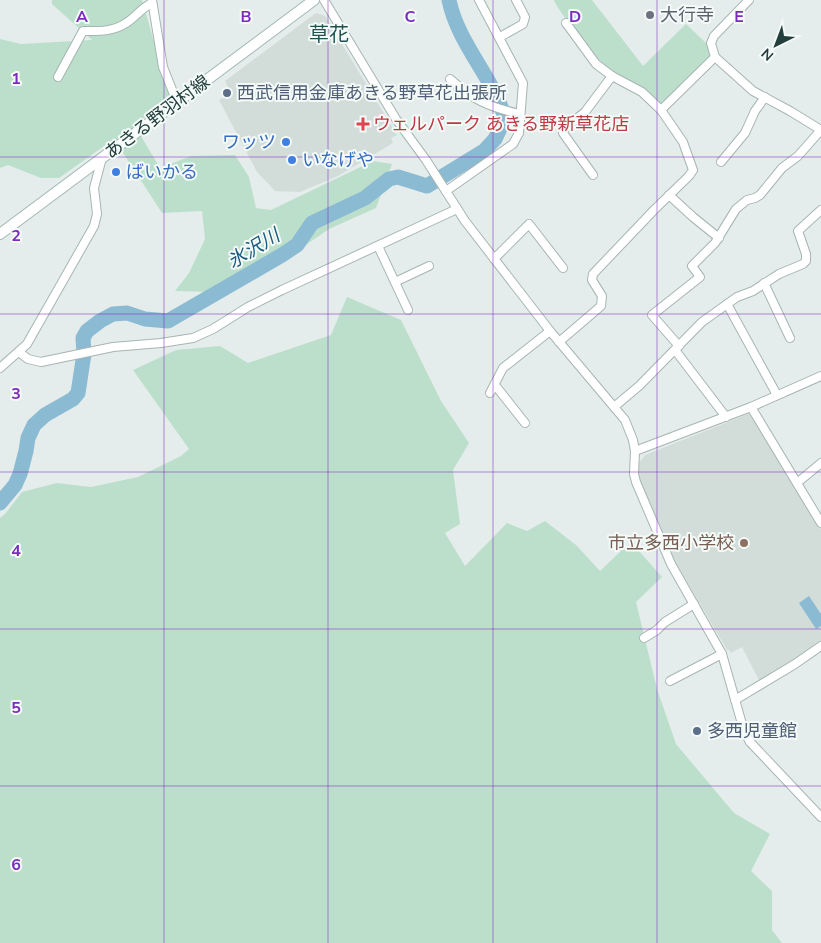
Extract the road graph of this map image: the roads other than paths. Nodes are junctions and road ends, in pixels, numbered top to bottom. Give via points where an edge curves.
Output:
1 (314, 0) edge
2 (324, 0) edge
3 (479, 0) edge
4 (516, 0) edge
5 (749, 0) edge
6 (152, 2) edge
7 (566, 23) dead end
8 (500, 37) junction
9 (715, 57) junction
10 (612, 76) junction
11 (58, 77) dead end
12 (450, 79) dead end
13 (765, 98) junction
14 (177, 102) junction
15 (661, 110) junction
16 (520, 114) junction
17 (821, 130) edge
18 (102, 158) junction
19 (721, 162) dead end
20 (592, 175) dead end
21 (444, 188) junction
22 (670, 195) junction
23 (457, 209) junction
24 (821, 210) edge
25 (0, 234) edge
26 (719, 238) junction
27 (378, 246) junction
28 (494, 259) junction
29 (429, 266) dead end
30 (563, 268) dead end
31 (395, 282) junction
32 (764, 283) junction
33 (727, 304) junction
34 (408, 310) dead end
35 (550, 331) junction
36 (790, 338) dead end
37 (559, 342) junction
38 (677, 348) junction
39 (19, 352) junction
40 (0, 368) edge
41 (821, 376) edge
42 (494, 385) junction
43 (490, 393) dead end
44 (777, 395) junction
45 (751, 407) junction
46 (614, 408) junction
47 (726, 417) junction
48 (524, 423) dead end
49 (635, 451) junction
50 (821, 463) edge
51 (797, 483) junction
52 (821, 523) edge
53 (694, 604) junction
54 (644, 638) dead end
55 (821, 646) edge
56 (722, 654) junction
57 (670, 681) dead end
58 (735, 700) junction
59 (821, 818) edge

1 - 14 main road, あきる野羽村線
2 - 21 street via 396,119
3 - 8 street
4 - 8 street via 525,17 523,24
5 - 9 street via 714,36 711,43
6 - 11 street via 113,30 83,31
6 - 14 street via 163,67
7 - 10 street via 596,64
8 - 16 street via 523,82
9 - 13 street
9 - 15 street
10 - 15 street via 642,92
10 - 20 street via 585,112 563,132
12 - 16 street via 464,92 490,107
13 - 17 street
13 - 19 street via 745,133
14 - 18 main road, あきる野羽村線
15 - 22 street via 683,142 693,170
16 - 21 street via 513,144
17 - 26 street via 760,195 736,209
18 - 25 main road, あきる野羽村線
18 - 39 street via 94,188 97,214 94,226 27,344
21 - 23 street
22 - 26 street
22 - 37 street via 593,274 592,280 602,296 601,306
23 - 27 street
23 - 28 street
24 - 32 street via 798,231 806,254 803,264
26 - 38 street via 692,266 700,277 652,315
27 - 31 street
27 - 39 street via 282,290 193,338 113,347 41,362 28,359
28 - 30 street via 529,224
28 - 35 street
29 - 31 street
31 - 34 street
32 - 33 street
32 - 36 street
33 - 38 street via 702,322
33 - 44 street
35 - 37 street
35 - 42 street via 503,368
37 - 46 street
38 - 46 street
38 - 47 street
39 - 40 street
41 - 44 street
42 - 43 street
42 - 48 street
44 - 45 street
45 - 47 street
45 - 51 street
46 - 49 street via 630,431
47 - 49 street
49 - 53 street via 636,482 671,564
50 - 51 street
51 - 52 street
53 - 54 street
53 - 56 street
55 - 58 street
56 - 57 street
56 - 58 street
58 - 59 street via 750,742

